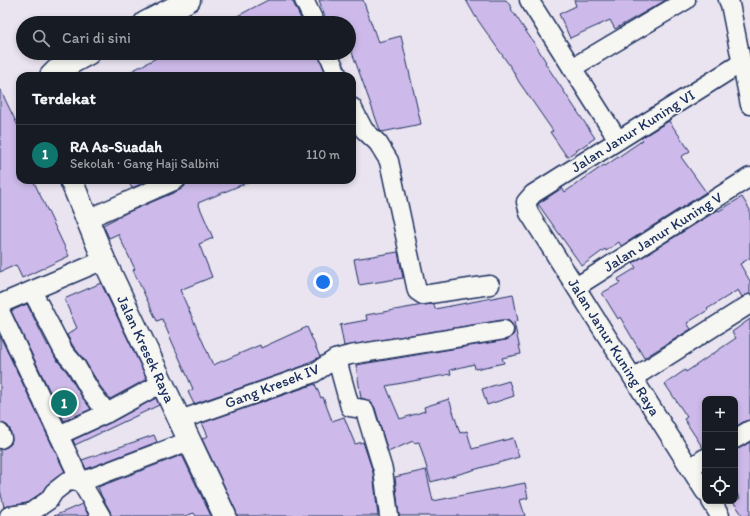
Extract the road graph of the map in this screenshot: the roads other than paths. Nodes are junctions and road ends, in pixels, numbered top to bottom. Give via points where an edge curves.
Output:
1 (189, 0) edge
2 (304, 0) edge
3 (530, 0) edge
4 (686, 0) edge
5 (728, 0) edge
6 (158, 16) edge
7 (311, 16) edge
8 (76, 60) edge
9 (331, 60) edge
10 (741, 63) junction
11 (572, 68) junction
12 (55, 72) edge
13 (336, 72) edge
14 (750, 105) edge
15 (356, 115) edge
16 (618, 140) junction
17 (750, 177) edge
18 (73, 184) edge
19 (167, 184) edge
20 (526, 202) joint
21 (87, 219) junction
22 (104, 260) junction
23 (490, 285) dead end
24 (576, 287) junction
25 (32, 291) junction
26 (0, 304) edge
27 (750, 304) edge
28 (0, 311) edge
29 (504, 330) dead end
30 (335, 359) junction
31 (633, 378) junction
32 (162, 383) junction
33 (106, 413) junction
34 (180, 420) junction
35 (750, 430) edge
36 (0, 433) edge
37 (59, 435) junction
38 (738, 437) edge
39 (0, 439) edge
40 (189, 442) junction
41 (702, 460) edge
42 (690, 468) junction
43 (81, 482) junction
44 (702, 487) edge
45 (713, 504) edge
46 (9, 516) edge
47 (101, 516) edge
48 (225, 516) edge
49 (389, 516) edge
50 (720, 516) edge

1 - 6 street
2 - 7 street
3 - 11 street
4 - 11 street
5 - 10 street
8 - 12 street
9 - 13 street
10 - 14 street
10 - 16 street, Jalan Janur Kuning VI
11 - 16 street
15 - 23 street via 364,130 378,143 389,161 417,291 423,295
16 - 20 street, Jalan Janur Kuning VI via 532,194
17 - 24 street, Jalan Janur Kuning V
18 - 21 street, Jalan Kresek Raya
19 - 21 street
20 - 24 street, Jalan Janur Kuning Raya via 529,213
21 - 22 street, Jalan Kresek Raya
22 - 25 street
22 - 32 street, Jalan Kresek Raya
24 - 31 street, Jalan Janur Kuning Raya
25 - 26 street
25 - 33 street via 64,352
27 - 31 street
28 - 37 street
29 - 30 street
30 - 34 street, Gang Kresek IV via 314,373
30 - 49 street, Gang Kresek IV via 350,406 365,411 382,470
31 - 42 street, Jalan Janur Kuning Raya
32 - 33 street
32 - 34 street, Jalan Kresek Raya
33 - 37 street
34 - 40 street, Jalan Kresek Raya
35 - 38 street
36 - 39 street
37 - 43 street
40 - 43 street
40 - 48 street, Jalan Kresek Raya
41 - 42 street
42 - 44 street, Jalan Janur Kuning Raya
43 - 46 street via 68,481 54,492 49,500 30,513
43 - 47 street
45 - 50 street

